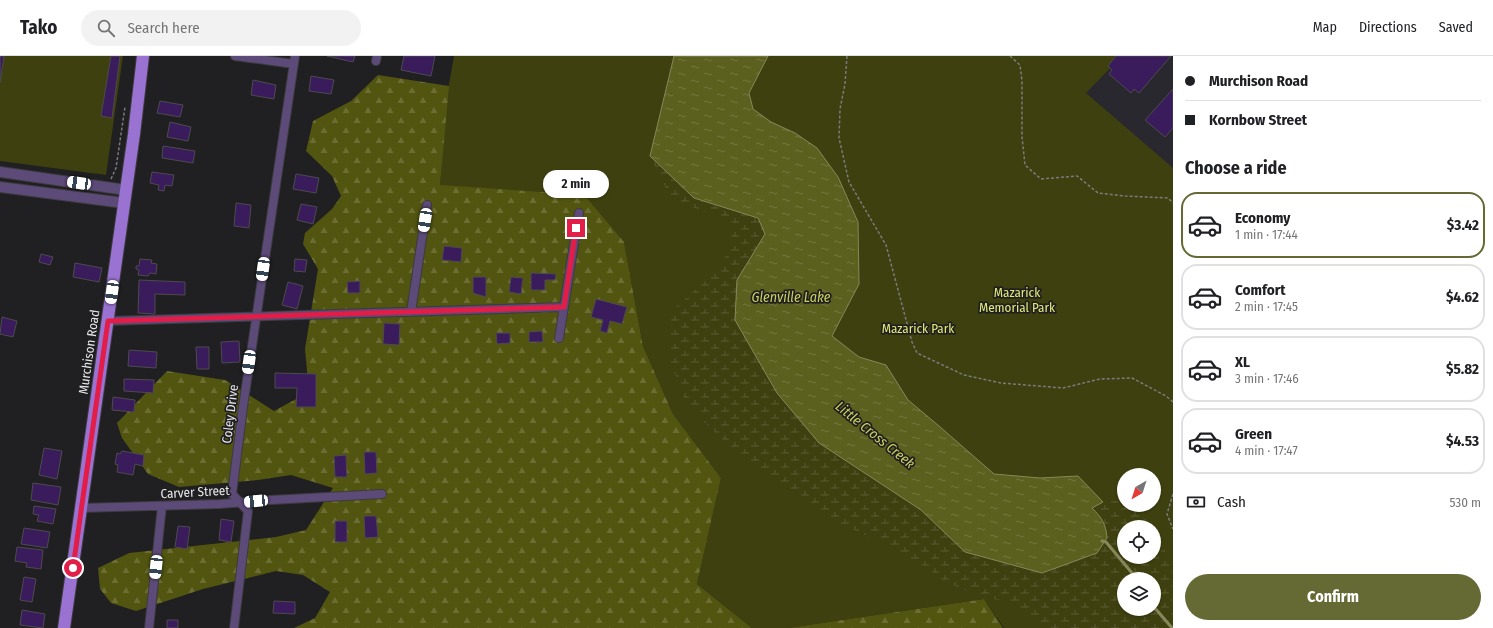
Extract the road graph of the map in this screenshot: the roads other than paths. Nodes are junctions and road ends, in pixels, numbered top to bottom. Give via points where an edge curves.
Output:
1 (143, 56) edge
2 (235, 56) edge
3 (294, 60) edge
4 (0, 172) edge
5 (0, 187) edge
6 (126, 190) junction
7 (124, 203) junction
8 (427, 205) dead end
9 (579, 213) dead end
10 (564, 307) junction
11 (410, 312) junction
12 (256, 316) junction
13 (108, 321) junction
14 (560, 338) dead end
15 (382, 494) dead end
16 (241, 502) junction
17 (162, 506) junction
18 (81, 508) junction
19 (64, 628) edge
20 (149, 628) edge
21 (234, 628) edge

1 - 6 main road, Murchison Road
2 - 3 street
3 - 12 street, Coley Drive
4 - 6 street
5 - 7 street
6 - 7 main road, Murchison Road
7 - 13 main road, Murchison Road
8 - 11 street
9 - 10 street
10 - 11 street
10 - 14 street
11 - 12 street
12 - 13 street
12 - 16 street, Coley Drive via 232,494
13 - 18 main road, Murchison Road
15 - 16 street, Carver Street
16 - 17 street, Carver Street
16 - 21 street, Coley Drive via 248,511
17 - 18 street, Carver Street
17 - 20 street
18 - 19 main road, Murchison Road

